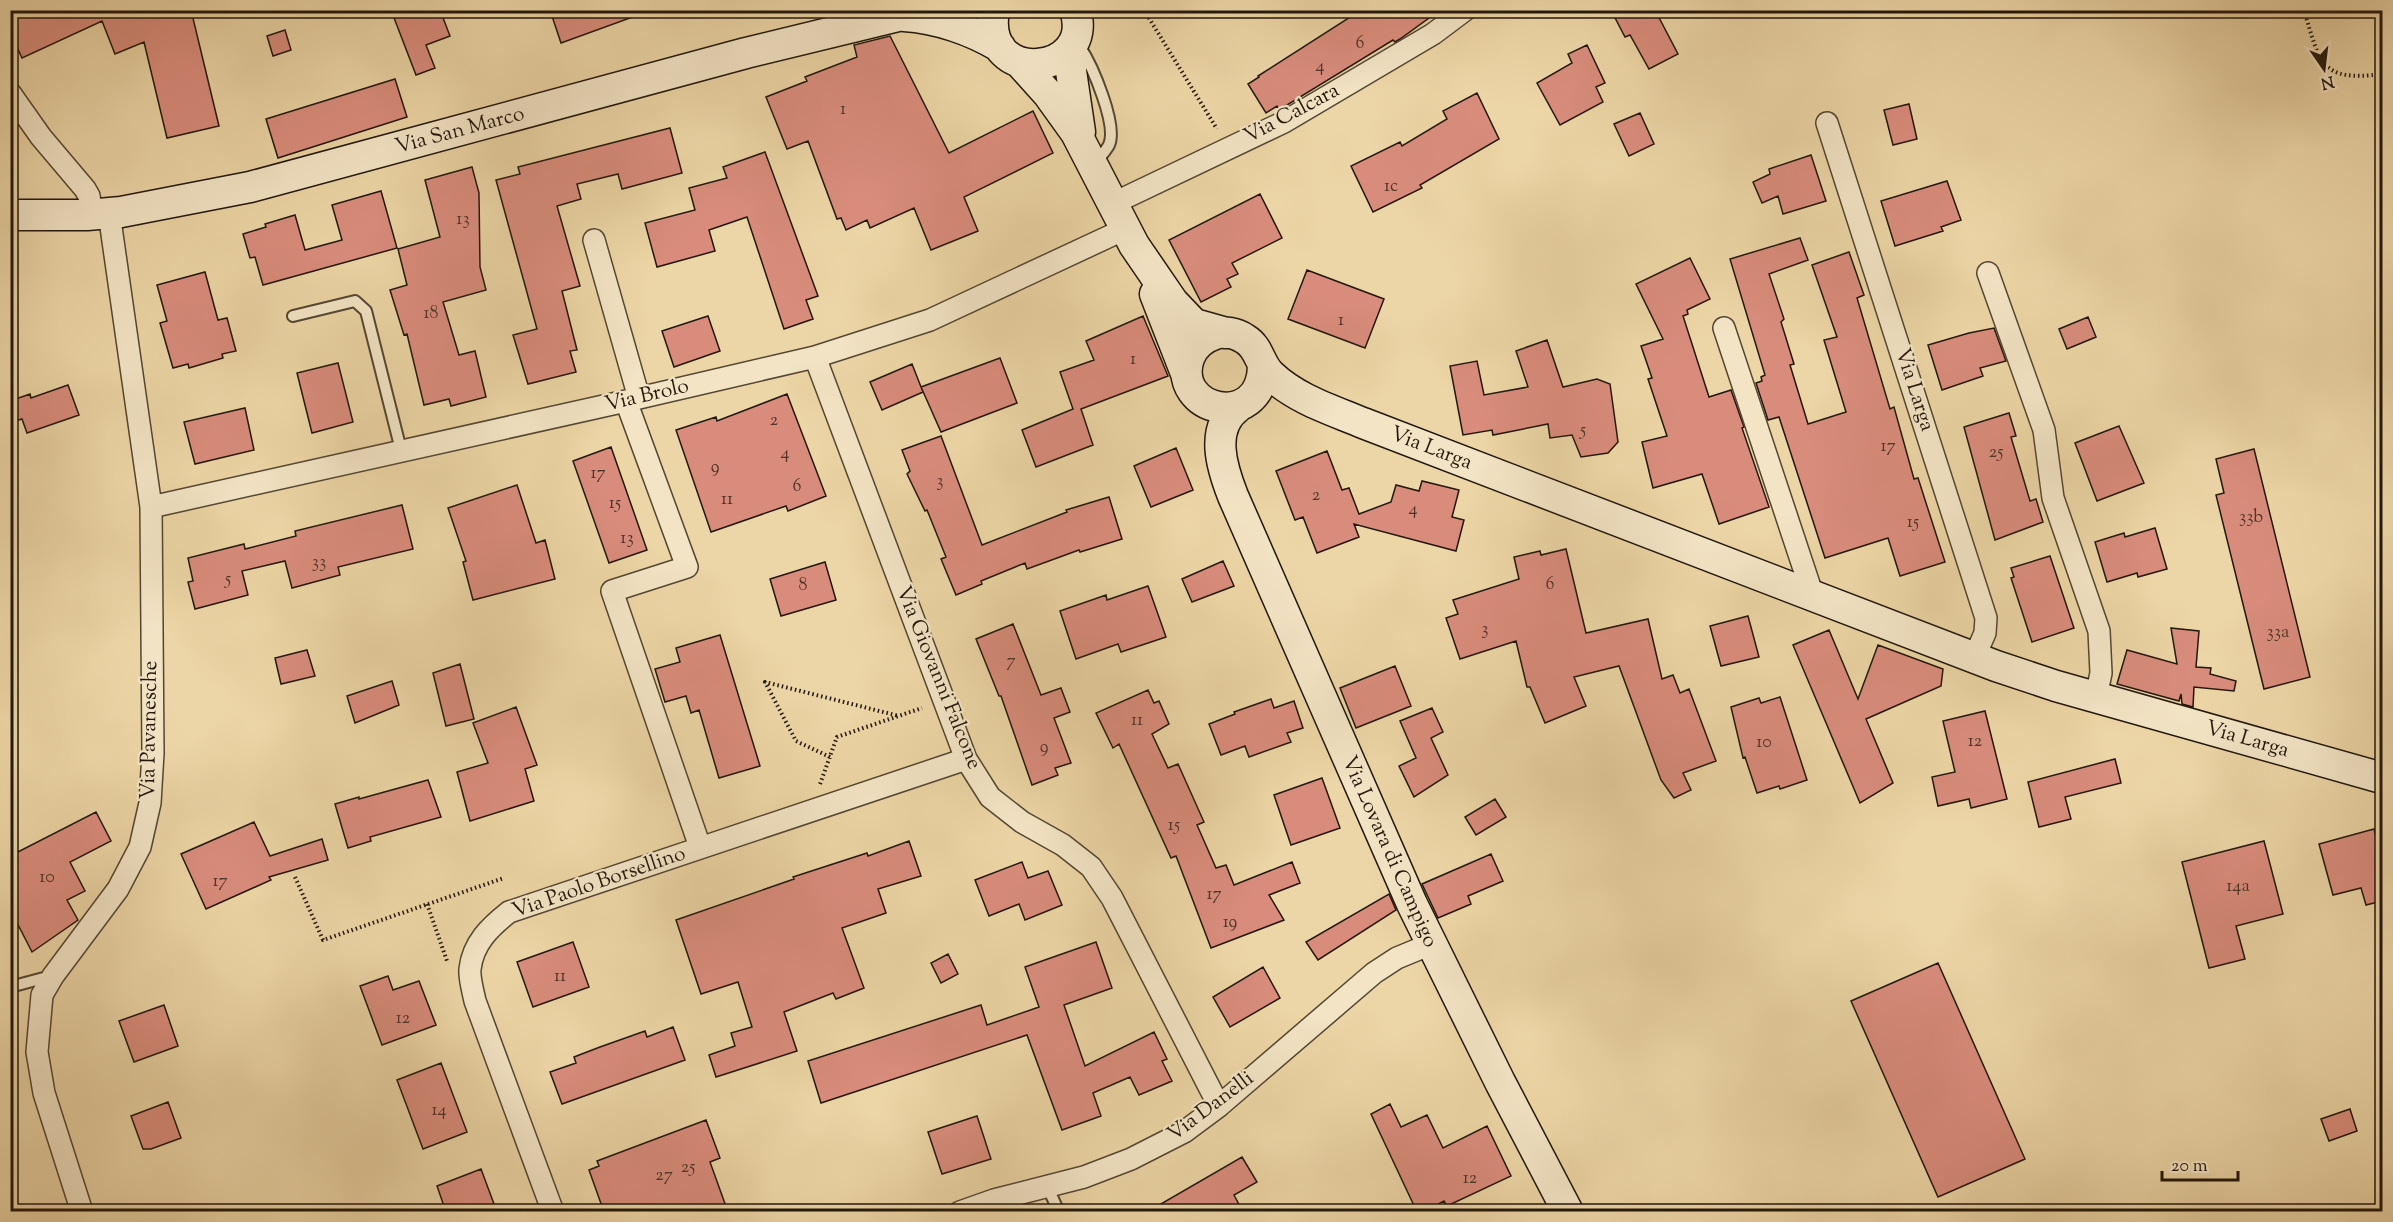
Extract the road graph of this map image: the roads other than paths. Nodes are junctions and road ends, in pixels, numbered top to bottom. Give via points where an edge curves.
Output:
1 (994, 10) edge
2 (1465, 10) edge
3 (913, 13) edge
4 (851, 18) edge
5 (1076, 24) edge
6 (1010, 55) junction
7 (10, 93) edge
8 (1827, 123) dead end
9 (1088, 155) junction
10 (100, 214) junction
11 (10, 215) edge
12 (1124, 226) junction
13 (594, 240) dead end
14 (1988, 273) dead end
15 (293, 316) dead end
16 (1724, 328) dead end
17 (1226, 333) junction
18 (815, 357) junction
19 (1263, 366) junction
20 (1190, 383) junction
21 (632, 400) junction
22 (1244, 403) junction
23 (1319, 404) junction
24 (401, 450) junction
25 (1228, 484) junction
26 (151, 507) junction
27 (1813, 596) junction
28 (1974, 658) junction
29 (2096, 697) junction
30 (966, 759) junction
31 (2382, 778) edge
32 (700, 847) junction
33 (1431, 944) junction
34 (53, 976) junction
35 (10, 987) edge
36 (1219, 1106) junction
37 (1047, 1186) junction
38 (82, 1212) edge
39 (553, 1212) edge
40 (960, 1212) edge
41 (1059, 1212) edge
42 (1568, 1212) edge

1 - 6 street via 994,35
2 - 12 street, Via Calcara via 1433,34 1284,122
3 - 4 street, Via San Marco
3 - 6 street, Via San Marco via 964,30
4 - 10 street, Via San Marco via 274,181 150,208
5 - 6 street via 1062,56 1050,63 1035,66
5 - 9 street, Via Lovara di Campigo via 1072,87
6 - 9 street, Via Lovara di Campigo via 1048,94
7 - 10 street, Via Pavanesche
8 - 28 street, Via Larga via 1986,618 1985,633
9 - 12 street, Via Lovara di Campigo
10 - 11 street, Via San Marco
10 - 26 street, Via Pavanesche
12 - 17 street, Via Lovara di Campigo via 1184,316 1199,326
12 - 18 street, Via Brolo via 930,320
12 - 20 street, Via Lovara di Campigo
13 - 21 street
14 - 29 street via 2044,430 2053,498 2099,631 2101,673
15 - 24 lane via 355,301 366,310
16 - 27 street
17 - 19 street via 1251,342
17 - 20 street via 1208,337 1194,348 1188,361
18 - 21 street, Via Brolo
18 - 30 street, Via Giovanni Falcone
19 - 22 street via 1261,384
19 - 23 street, Via Larga via 1285,386
20 - 22 street via 1209,405 1223,409
20 - 25 street, Via Lovara di Campigo via 1209,452
21 - 24 street, Via Brolo
21 - 32 street via 687,567 612,591
22 - 23 street, Via Larga via 1282,397
22 - 25 street, Via Lovara di Campigo via 1228,416 1220,436
23 - 27 street, Via Larga
24 - 26 street, Via Brolo
25 - 33 street, Via Lovara di Campigo
26 - 34 street, Via Pavanesche via 150,803 140,847 118,889
27 - 28 street, Via Larga
28 - 29 street, Via Larga
29 - 31 street, Via Larga
30 - 32 street, Via Paolo Borsellino
30 - 36 street, Via Giovanni Falcone via 990,797 1091,867 1112,898
32 - 39 street, Via Paolo Borsellino via 509,912 488,929 476,948 470,970 475,1001
33 - 36 street, Via Danelli via 1374,973
33 - 42 street, Via Lovara di Campigo
34 - 35 lane
34 - 38 street, Via Pavanesche via 42,995 38,1052 46,1102
36 - 37 street, Via Danelli via 1184,1132 1131,1159
37 - 40 street, Via Danelli
37 - 41 lane

